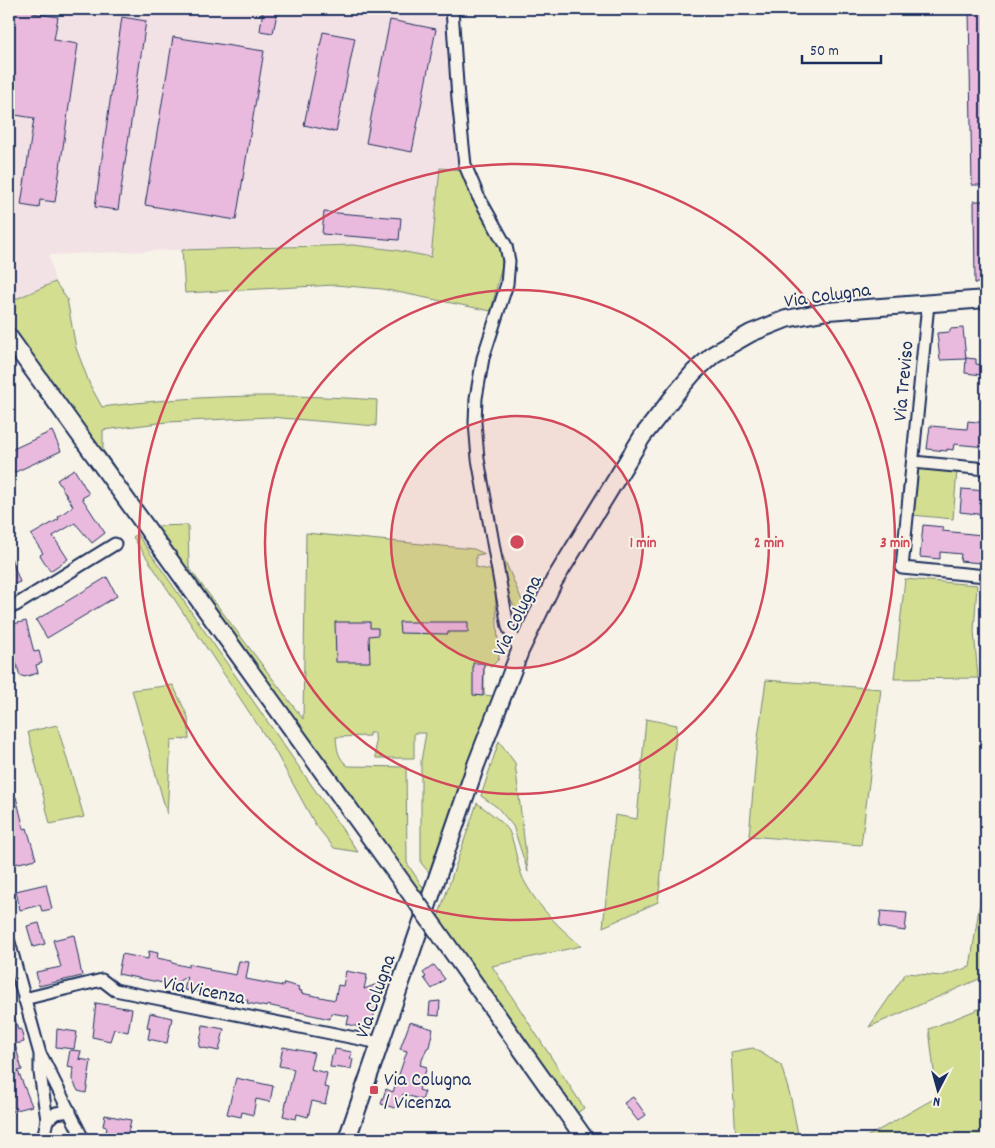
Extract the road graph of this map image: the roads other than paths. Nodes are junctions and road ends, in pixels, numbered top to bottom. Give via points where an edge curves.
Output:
1 (452, 9) edge
2 (986, 299) edge
3 (928, 304) junction
4 (9, 337) edge
5 (913, 462) junction
6 (986, 469) edge
7 (115, 544) dead end
8 (986, 576) edge
9 (9, 608) edge
10 (520, 651) junction
11 (9, 942) edge
12 (24, 999) junction
13 (380, 1043) junction
14 (40, 1054) junction
15 (70, 1111) junction
16 (47, 1120) junction
17 (43, 1139) edge
18 (83, 1139) edge
19 (346, 1139) edge
20 (585, 1139) edge

1 - 10 street via 466,165 478,196 506,246 509,260 507,284 483,358 475,422 478,459 508,627
2 - 3 street, Via Colugna
3 - 5 street, Via Treviso
3 - 10 street, Via Colugna via 828,311 786,319 751,333 714,354 694,372 642,437 554,582
4 - 20 street, bridge
5 - 6 street
5 - 8 street, Via Treviso via 902,568
7 - 9 street
10 - 13 street, Via Colugna via 476,765
11 - 12 street
12 - 13 street, Via Vicenza via 102,980 115,990
12 - 14 street
13 - 19 street, Via Colugna
14 - 15 street
14 - 16 street
15 - 16 street via 56,1113
15 - 18 street
16 - 17 street

